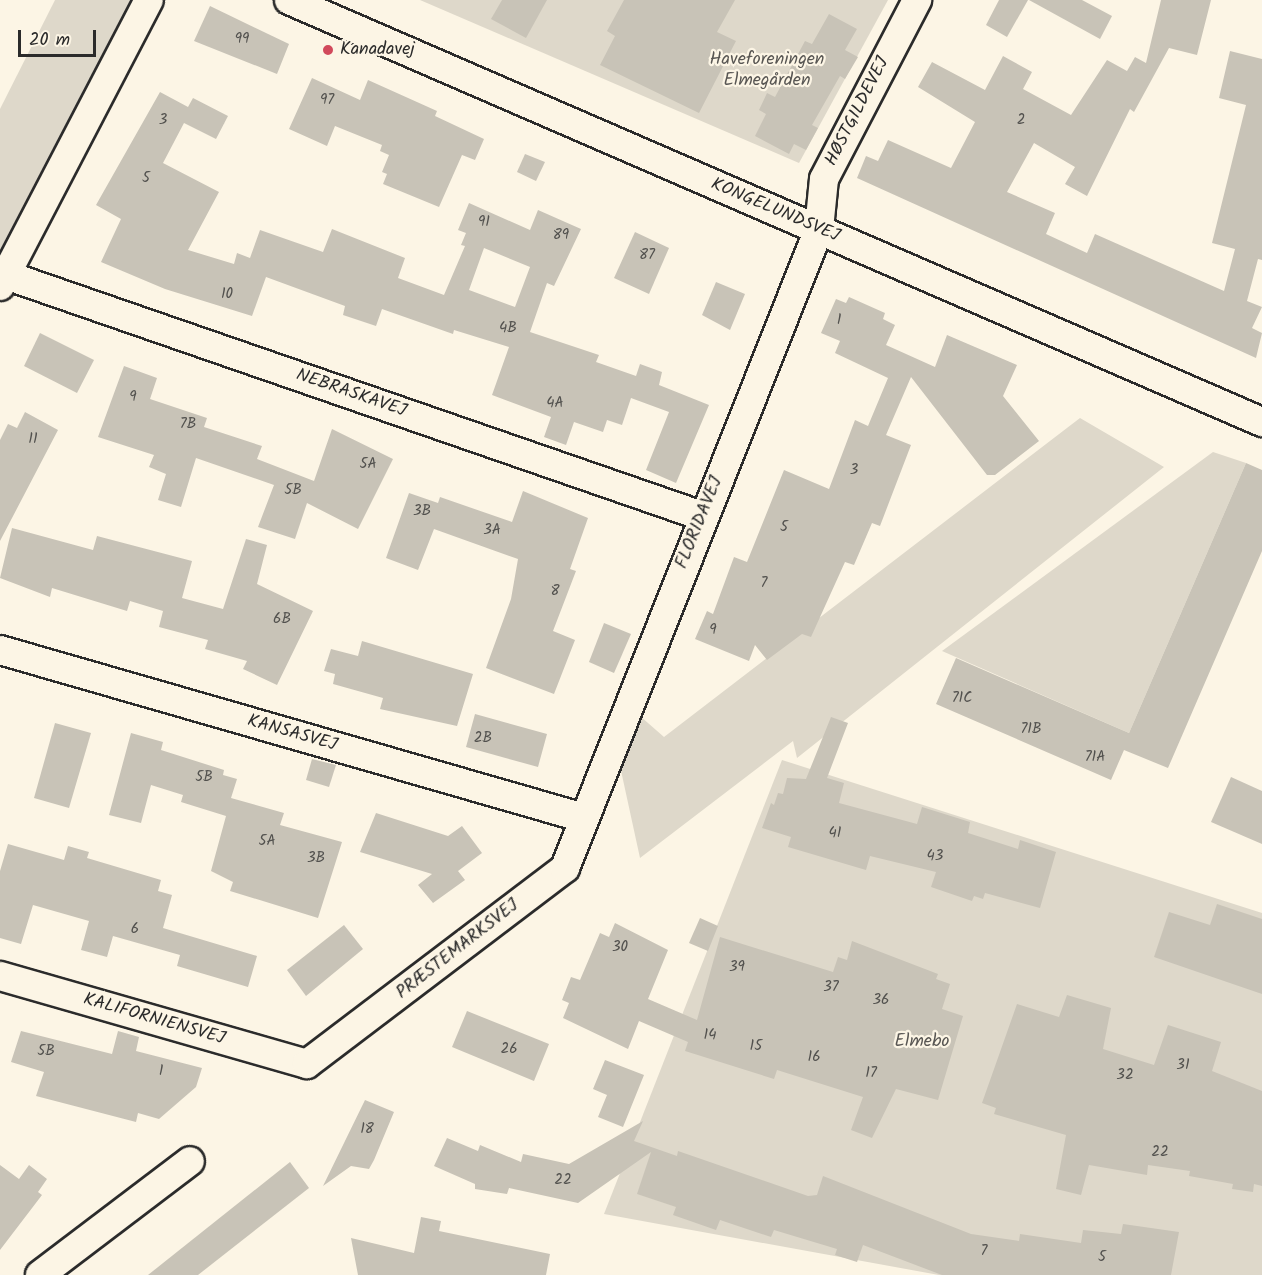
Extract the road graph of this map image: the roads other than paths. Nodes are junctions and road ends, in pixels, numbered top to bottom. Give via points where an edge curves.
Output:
1 (149, 0) edge
2 (289, 0) edge
3 (917, 0) edge
4 (819, 230) junction
5 (2, 278) edge
6 (1262, 422) edge
7 (702, 516) junction
8 (0, 650) edge
9 (584, 818) junction
10 (0, 976) edge
11 (307, 1064) joint
12 (190, 1161) dead end
13 (40, 1275) edge

1 - 5 street
2 - 4 street, KONGELUNDSVEJ
3 - 4 street, HØSTGILDEVEJ via 824,179
4 - 6 street, KONGELUNDSVEJ
4 - 7 street, FLORIDAVEJ
5 - 7 street, NEBRASKAVEJ
7 - 9 street, FLORIDAVEJ
8 - 9 street, KANSASVEJ
9 - 11 street, PRÆSTEMARKSVEJ via 565,868
10 - 11 street, KALIFORNIENSVEJ
12 - 13 street

